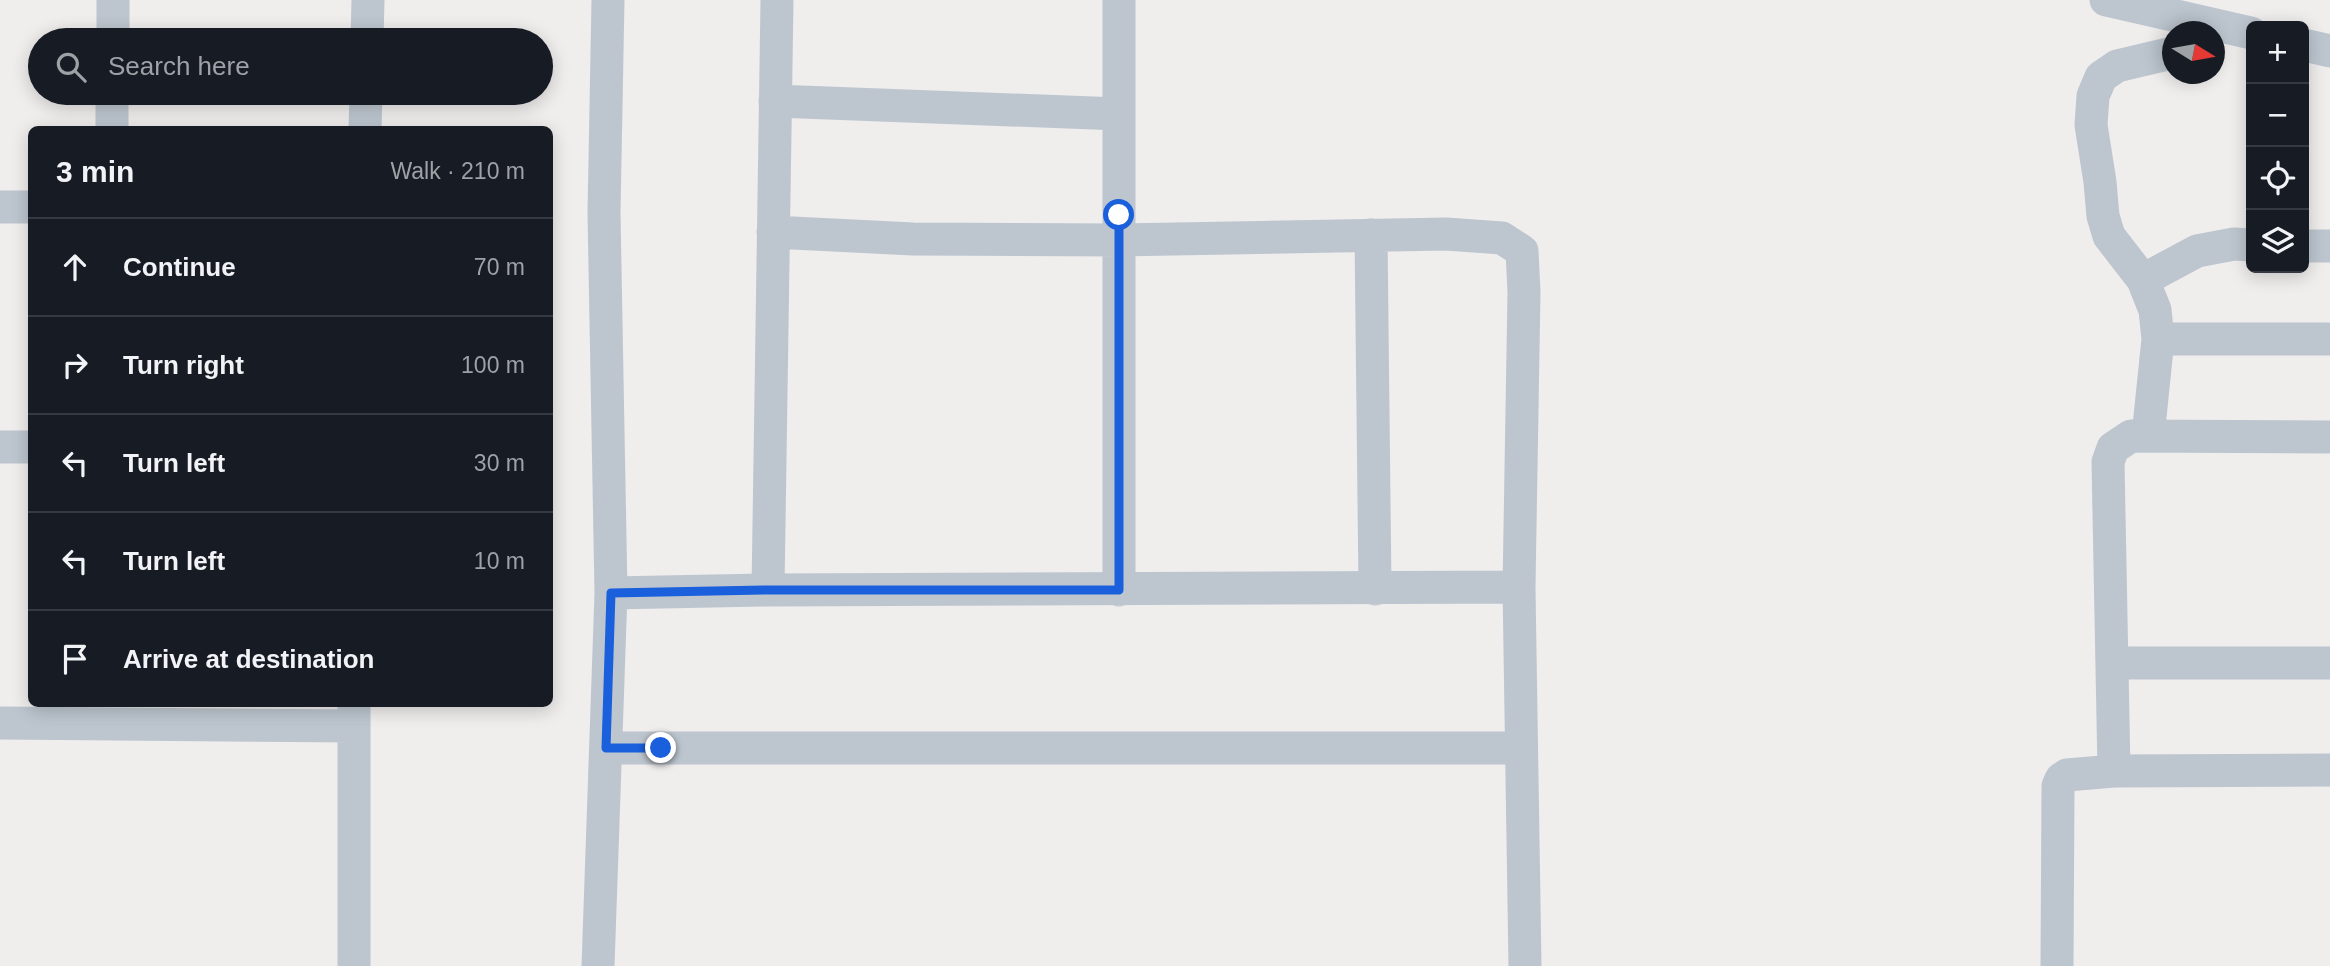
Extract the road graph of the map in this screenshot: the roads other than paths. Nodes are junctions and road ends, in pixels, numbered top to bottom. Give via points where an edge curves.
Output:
1 (113, 0) edge
2 (368, 0) edge
3 (608, 0) edge
4 (777, 0) edge
5 (1119, 0) edge
6 (2106, 0) edge
7 (2187, 21) edge
8 (113, 28) edge
9 (367, 28) edge
10 (2225, 29) edge
11 (2246, 32) edge
12 (2309, 46) edge
13 (2330, 51) edge
14 (2162, 55) edge
15 (775, 101) junction
16 (112, 105) edge
17 (366, 105) edge
18 (1119, 114) junction
19 (112, 126) edge
20 (365, 126) edge
21 (0, 207) edge
22 (28, 207) edge
23 (773, 232) junction
24 (1371, 235) junction
25 (1119, 240) junction
26 (2246, 245) edge
27 (2309, 246) edge
28 (2330, 246) edge
29 (2143, 280) junction
30 (2158, 339) junction
31 (2330, 340) edge
32 (2148, 436) junction
33 (2330, 437) edge
34 (0, 447) edge
35 (28, 447) edge
36 (1519, 587) junction
37 (1375, 589) junction
38 (768, 590) junction
39 (1119, 590) junction
40 (611, 593) junction
41 (2112, 663) junction
42 (2330, 663) edge
43 (354, 715) edge
44 (0, 723) edge
45 (606, 748) junction
46 (1520, 748) junction
47 (2330, 770) edge
48 (2114, 771) junction
49 (354, 966) edge
50 (598, 966) edge
51 (1525, 966) edge
52 (2057, 966) edge

1 - 8 street
2 - 9 street
3 - 40 street via 604,214
4 - 15 street
5 - 18 street
6 - 7 street
10 - 11 street
12 - 13 street
14 - 29 street via 2117,66 2101,76 2093,96 2091,125 2103,216 2109,236
15 - 18 street
15 - 23 street
16 - 19 street
17 - 20 street
18 - 25 street
21 - 22 street
23 - 25 street via 913,239
23 - 38 street
24 - 25 street
24 - 36 street via 1502,238 1521,251
24 - 37 street
25 - 39 street
26 - 29 street via 2197,250
27 - 28 street
29 - 30 street via 2155,310
30 - 31 street
30 - 32 street
32 - 33 street
32 - 41 street via 2131,436 2113,448 2108,462
34 - 35 street
36 - 37 street
36 - 46 street
37 - 39 street
38 - 39 street
38 - 40 street
40 - 45 street
41 - 42 street
41 - 48 street
43 - 44 street
43 - 49 street
45 - 46 street
45 - 50 street
46 - 51 street
47 - 48 street
48 - 52 street via 2067,775 2058,786

